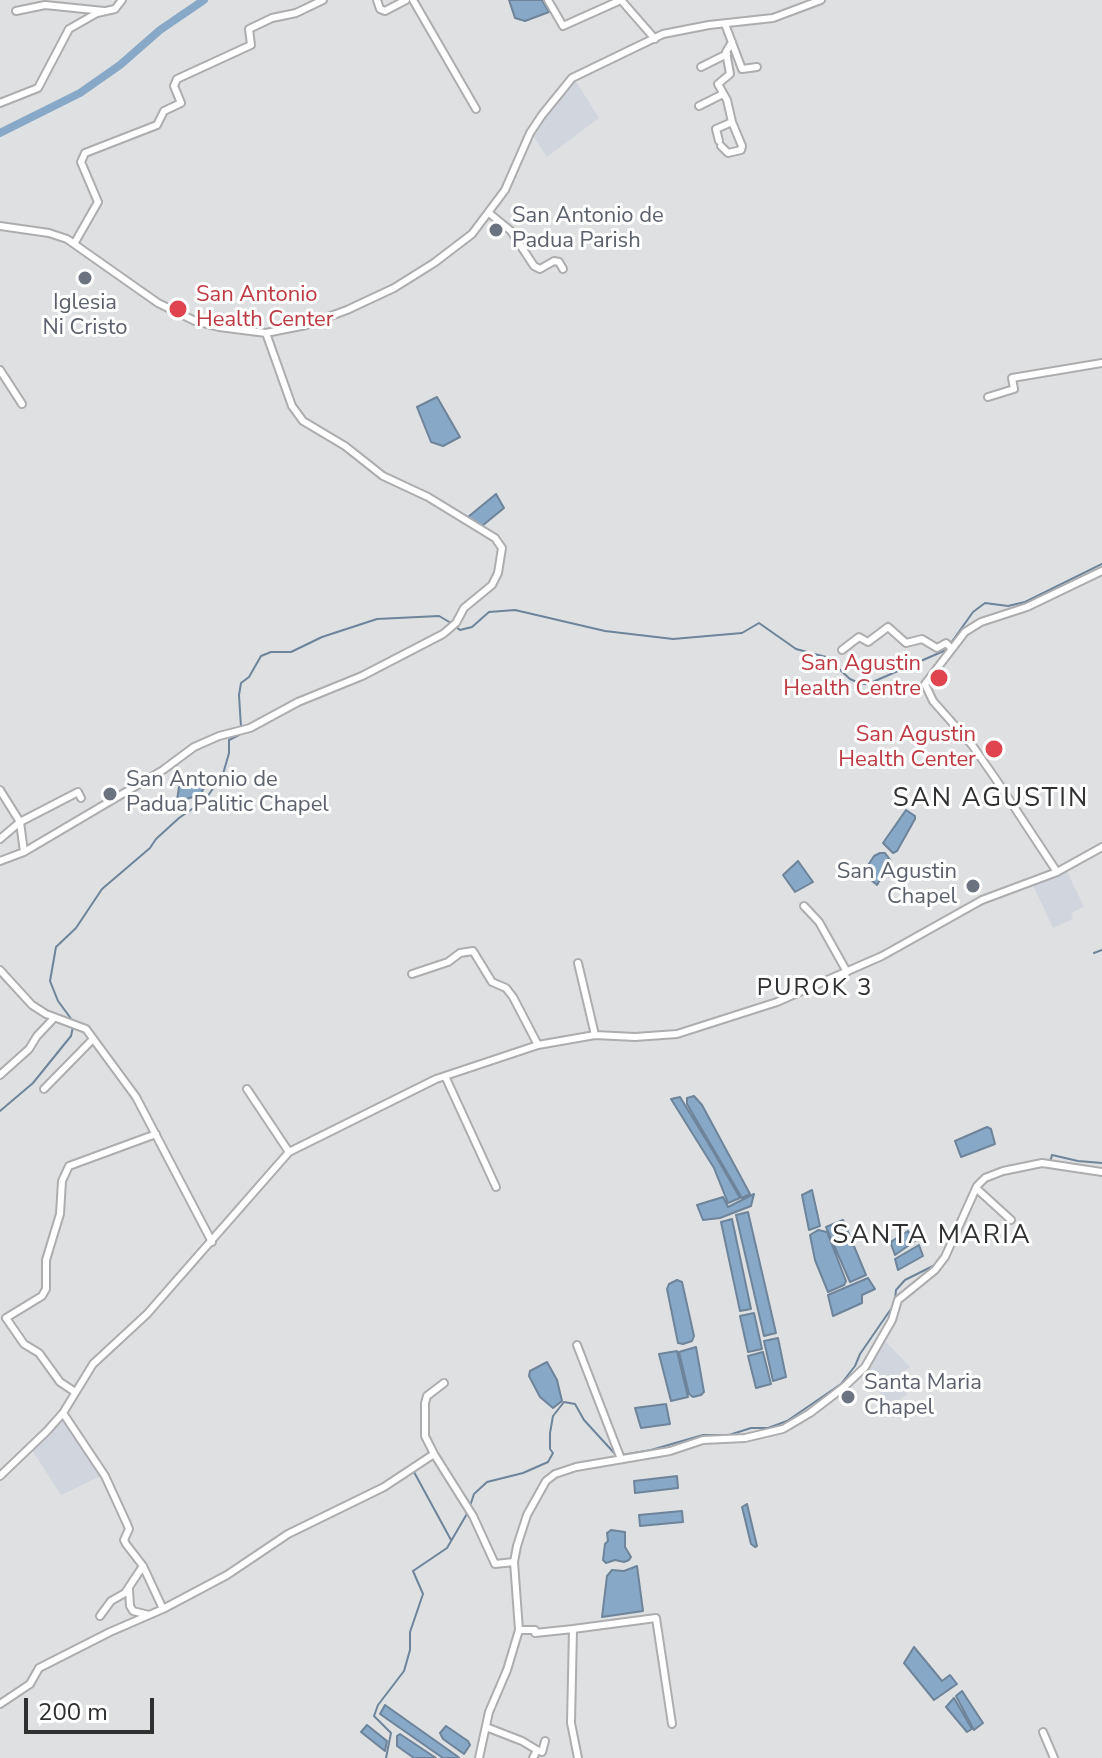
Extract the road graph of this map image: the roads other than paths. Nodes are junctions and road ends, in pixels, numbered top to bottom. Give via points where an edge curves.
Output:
1 (122, 0) edge
2 (323, 0) edge
3 (377, 0) edge
4 (406, 0) edge
5 (413, 0) edge
6 (548, 0) edge
7 (594, 0) edge
8 (821, 0) edge
9 (601, 9) junction
10 (16, 11) dead end
11 (104, 11) junction
12 (725, 24) junction
13 (655, 39) junction
14 (732, 42) junction
15 (727, 54) junction
16 (701, 67) dead end
17 (757, 67) dead end
18 (723, 94) junction
19 (0, 103) edge
20 (699, 106) dead end
21 (476, 109) dead end
22 (732, 122) junction
23 (489, 213) junction
24 (0, 226) edge
25 (74, 244) junction
26 (563, 269) dead end
27 (266, 333) junction
28 (1102, 363) edge
29 (0, 370) edge
30 (988, 397) dead end
31 (22, 404) dead end
32 (1102, 571) edge
33 (949, 646) junction
34 (842, 650) dead end
35 (0, 790) edge
36 (81, 798) dead end
37 (20, 825) junction
38 (0, 839) edge
39 (1102, 847) edge
40 (24, 852) junction
41 (0, 861) edge
42 (1057, 872) junction
43 (804, 906) dead end
44 (578, 963) dead end
45 (0, 970) edge
46 (847, 972) junction
47 (412, 974) dead end
48 (54, 1018) junction
49 (595, 1035) junction
50 (93, 1039) junction
51 (538, 1045) junction
52 (0, 1075) edge
53 (445, 1076) junction
54 (44, 1089) dead end
55 (247, 1089) dead end
56 (156, 1134) junction
57 (289, 1152) junction
58 (1102, 1172) edge
59 (496, 1187) dead end
60 (976, 1188) junction
61 (1011, 1220) dead end
62 (212, 1242) junction
63 (0, 1311) edge
64 (6, 1318) junction
65 (577, 1345) dead end
66 (444, 1383) dead end
67 (75, 1392) junction
68 (63, 1413) junction
69 (434, 1454) junction
70 (621, 1459) junction
71 (0, 1476) edge
72 (514, 1562) junction
73 (143, 1566) junction
74 (129, 1590) junction
75 (163, 1609) junction
76 (149, 1615) junction
77 (100, 1616) dead end
78 (573, 1629) junction
79 (519, 1630) junction
80 (0, 1704) edge
81 (672, 1724) dead end
82 (486, 1727) junction
83 (1043, 1732) dead end
84 (545, 1741) dead end
85 (537, 1750) junction
86 (479, 1758) edge
87 (533, 1758) edge
88 (578, 1758) edge
89 (1054, 1758) edge

1 - 11 street via 115,9
2 - 25 street via 249,29 251,45 177,79 174,86 181,103 164,111 157,125 85,153 81,162 98,202
3 - 4 street via 385,11
5 - 21 street
6 - 9 street via 563,26
7 - 9 street
8 - 12 street via 773,18
9 - 13 street via 621,0
10 - 11 street via 46,5
11 - 19 street via 69,29 38,88
12 - 13 street
12 - 14 street
13 - 23 street via 572,78 530,133
14 - 15 street
14 - 17 street via 742,69
15 - 16 street
15 - 18 street via 730,74 718,84
18 - 20 street
18 - 22 street
22 - 22 street via 716,129 728,153 742,146
23 - 26 street via 511,231 534,266 540,269 554,261
23 - 27 street via 462,242 394,288 325,319
24 - 25 street via 49,233
25 - 27 street via 177,314
27 - 40 street via 292,406 303,421 383,476 501,543 501,564 492,585 464,608 454,626 362,676 250,728 194,747
28 - 30 street via 1012,378 1014,389
29 - 31 street
32 - 33 street via 1027,607 981,622
33 - 34 street via 937,648 922,639 906,643 888,627 868,642 859,637
33 - 42 street via 925,688 980,756
35 - 37 street
36 - 37 street via 78,792
37 - 38 street
37 - 40 street
39 - 42 street
40 - 41 street
42 - 46 street via 982,900
43 - 46 street
44 - 49 street
45 - 48 street via 32,1005
46 - 49 street via 777,1002 677,1034
47 - 51 street via 473,951 492,982 513,997
48 - 50 street via 81,1025
48 - 52 street
49 - 51 street
50 - 54 street
50 - 56 street
51 - 53 street
53 - 57 street
53 - 59 street
55 - 57 street
56 - 62 street
56 - 64 street via 69,1166 46,1260 46,1289
57 - 62 street
58 - 60 street via 1042,1163 1003,1171
60 - 61 street
60 - 70 street via 945,1257 898,1300 865,1367 810,1413 767,1434 703,1440
62 - 67 street via 93,1364
63 - 64 street
64 - 67 street via 24,1344
65 - 70 street
66 - 69 street via 425,1403 425,1436
67 - 68 street
68 - 71 street
68 - 73 street via 105,1476 129,1529 124,1540
69 - 72 street via 473,1516 495,1564
69 - 75 street
70 - 72 street via 562,1471 546,1481 527,1515
72 - 79 street
73 - 74 street
73 - 75 street
74 - 76 street via 133,1611
74 - 77 street
75 - 76 street
76 - 80 street via 39,1668 30,1684
78 - 79 street
78 - 81 street via 656,1618
78 - 88 street via 571,1725
79 - 82 street
82 - 85 street
82 - 86 street
83 - 89 street
84 - 85 street via 542,1752
85 - 87 street

